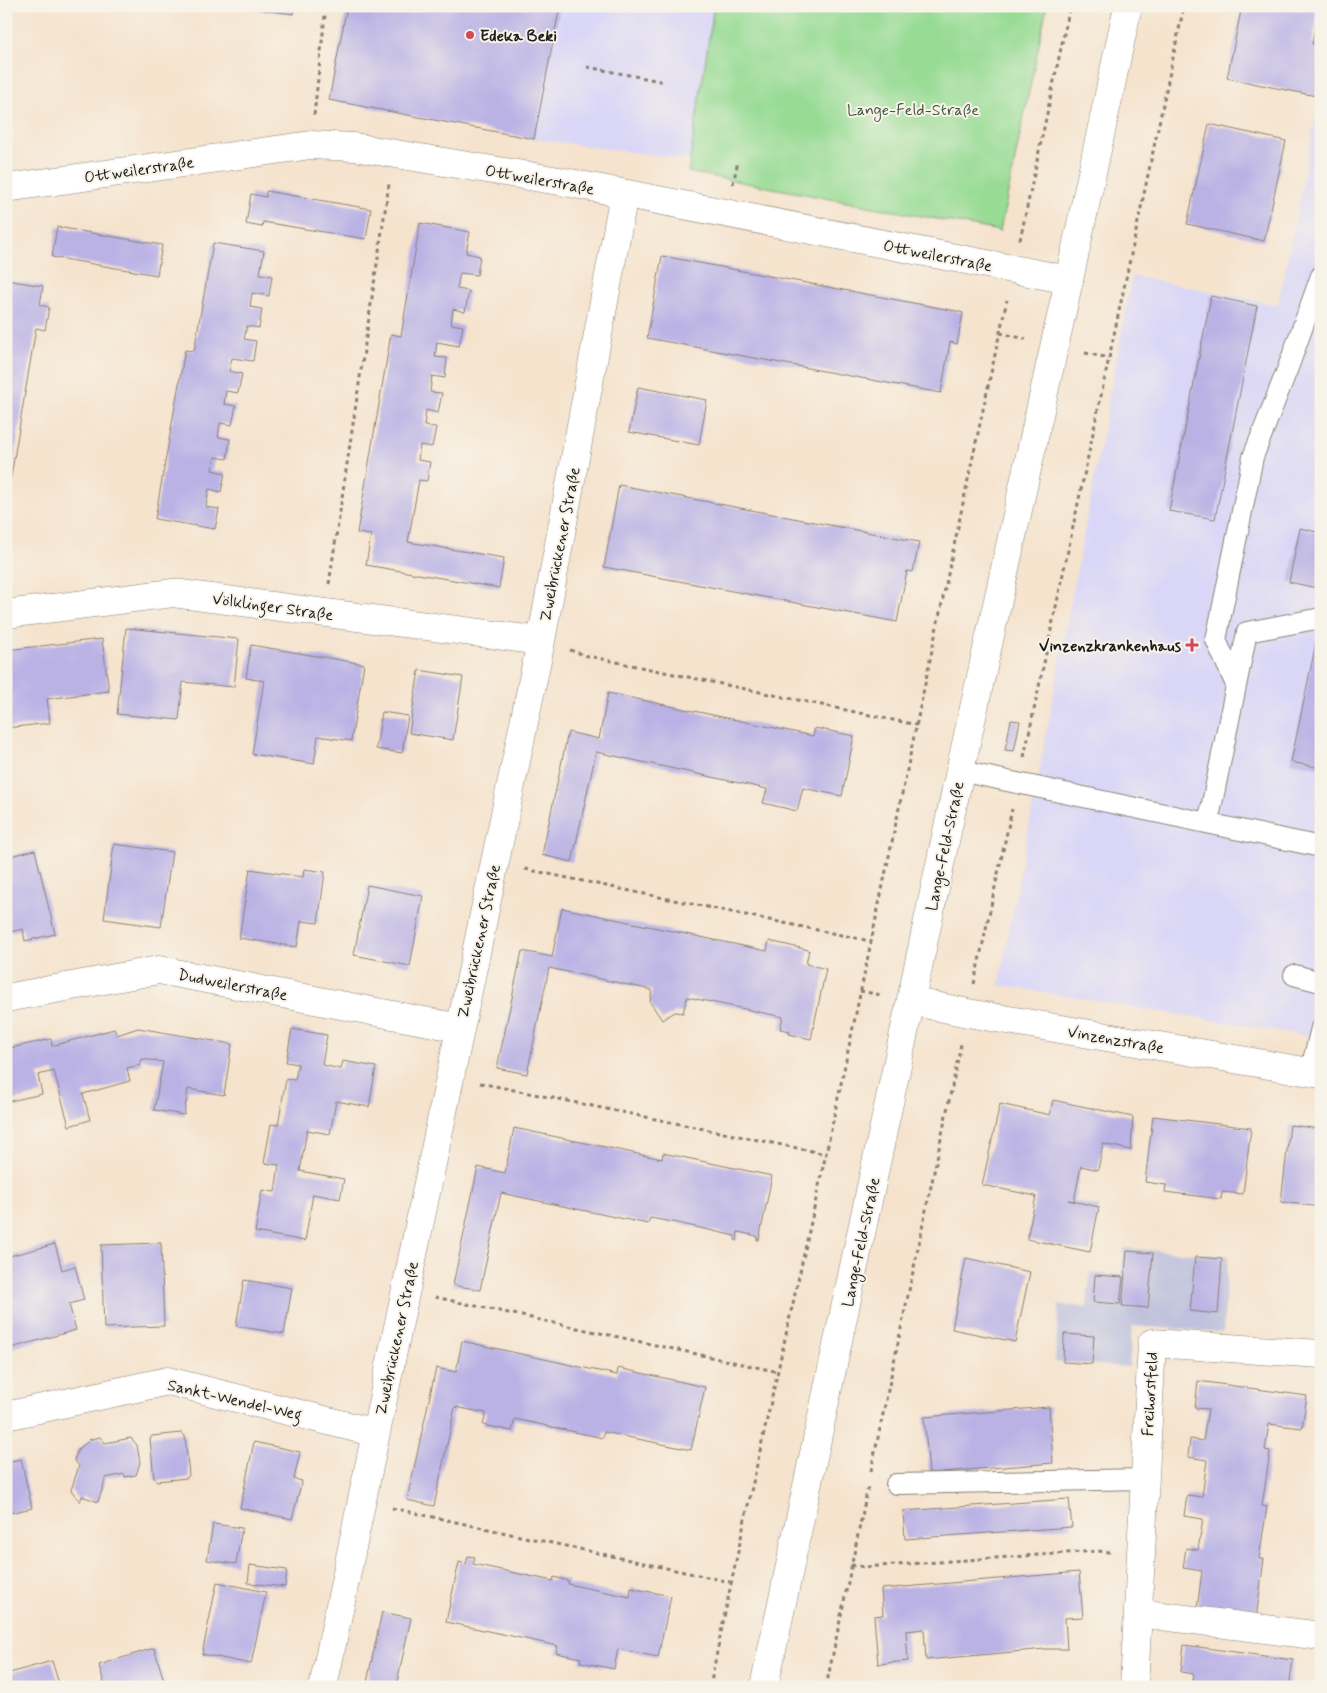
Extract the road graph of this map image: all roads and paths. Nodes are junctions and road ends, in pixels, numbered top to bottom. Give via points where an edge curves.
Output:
1 (326, 6) edge
2 (1070, 6) edge
3 (1128, 6) edge
4 (1184, 6) edge
5 (588, 67) dead end
6 (664, 82) dead end
7 (311, 145) junction
8 (394, 154) junction
9 (6, 188) edge
10 (624, 194) junction
11 (1014, 269) junction
12 (1321, 276) edge
13 (1069, 280) junction
14 (325, 612) junction
15 (6, 614) edge
16 (1321, 618) edge
17 (541, 641) junction
18 (1236, 685) junction
19 (917, 725) junction
20 (960, 771) junction
21 (1018, 784) junction
22 (1208, 823) junction
23 (1321, 847) edge
24 (495, 862) junction
25 (870, 941) junction
26 (1294, 975) dead end
27 (1321, 982) edge
28 (6, 998) edge
29 (911, 1001) junction
30 (968, 1013) junction
31 (460, 1028) junction
32 (1321, 1028) edge
33 (1315, 1074) edge
34 (450, 1076) junction
35 (826, 1154) junction
36 (406, 1290) junction
37 (1321, 1354) edge
38 (779, 1372) junction
39 (6, 1416) edge
40 (376, 1433) junction
41 (870, 1474) dead end
42 (1144, 1479) junction
43 (868, 1484) dead end
44 (896, 1484) dead end
45 (362, 1501) junction
46 (1141, 1554) junction
47 (851, 1565) junction
48 (730, 1582) junction
49 (1138, 1614) junction
50 (1321, 1636) edge
51 (323, 1687) edge
52 (710, 1687) edge
53 (764, 1687) edge
54 (826, 1687) edge
55 (1134, 1687) edge

1 - 7 path
2 - 11 path
3 - 13 street, Lange-Feld-Straße
4 - 21 path
5 - 6 path
7 - 8 street, Ottweilerstraße via 354,147
7 - 9 street, Ottweilerstraße
8 - 10 street, Ottweilerstraße
8 - 14 path
10 - 11 street, Ottweilerstraße
10 - 17 street, Zweibrückener Straße
11 - 13 street, Ottweilerstraße
11 - 19 path
12 - 18 lane via 1251,466 1216,640
13 - 20 street, Lange-Feld-Straße
14 - 15 street, Völklinger Straße via 173,592
14 - 17 street, Völklinger Straße
16 - 18 lane via 1248,632
17 - 19 path via 588,656
17 - 24 street, Zweibrückener Straße
18 - 22 lane
19 - 25 path
20 - 21 lane
20 - 29 street, Lange-Feld-Straße
21 - 22 lane
21 - 30 path
22 - 23 lane
24 - 25 path
24 - 31 street, Zweibrückener Straße
25 - 35 path
26 - 27 lane
28 - 31 street, Dudweilerstraße via 160,970
29 - 30 street, Vinzenzstraße
29 - 53 street, Lange-Feld-Straße
30 - 33 street, Vinzenzstraße
30 - 41 path
31 - 34 street, Zweibrückener Straße
32 - 33 lane
34 - 35 path
34 - 36 street, Zweibrückener Straße
35 - 38 path
36 - 38 path
36 - 40 street, Zweibrückener Straße
37 - 42 street, Freihorstfeld via 1152,1343
38 - 48 path
39 - 40 street, Sankt-Wendel-Weg via 168,1381
40 - 45 street, Zweibrückener Straße
42 - 44 lane
42 - 46 street, Freihorstfeld
43 - 47 path
45 - 48 path
45 - 51 street, Zweibrückener Straße
46 - 47 path via 1097,1551 865,1567
46 - 49 street, Freihorstfeld
47 - 54 path
48 - 52 path
49 - 50 street
49 - 55 street, Freihorstfeld

